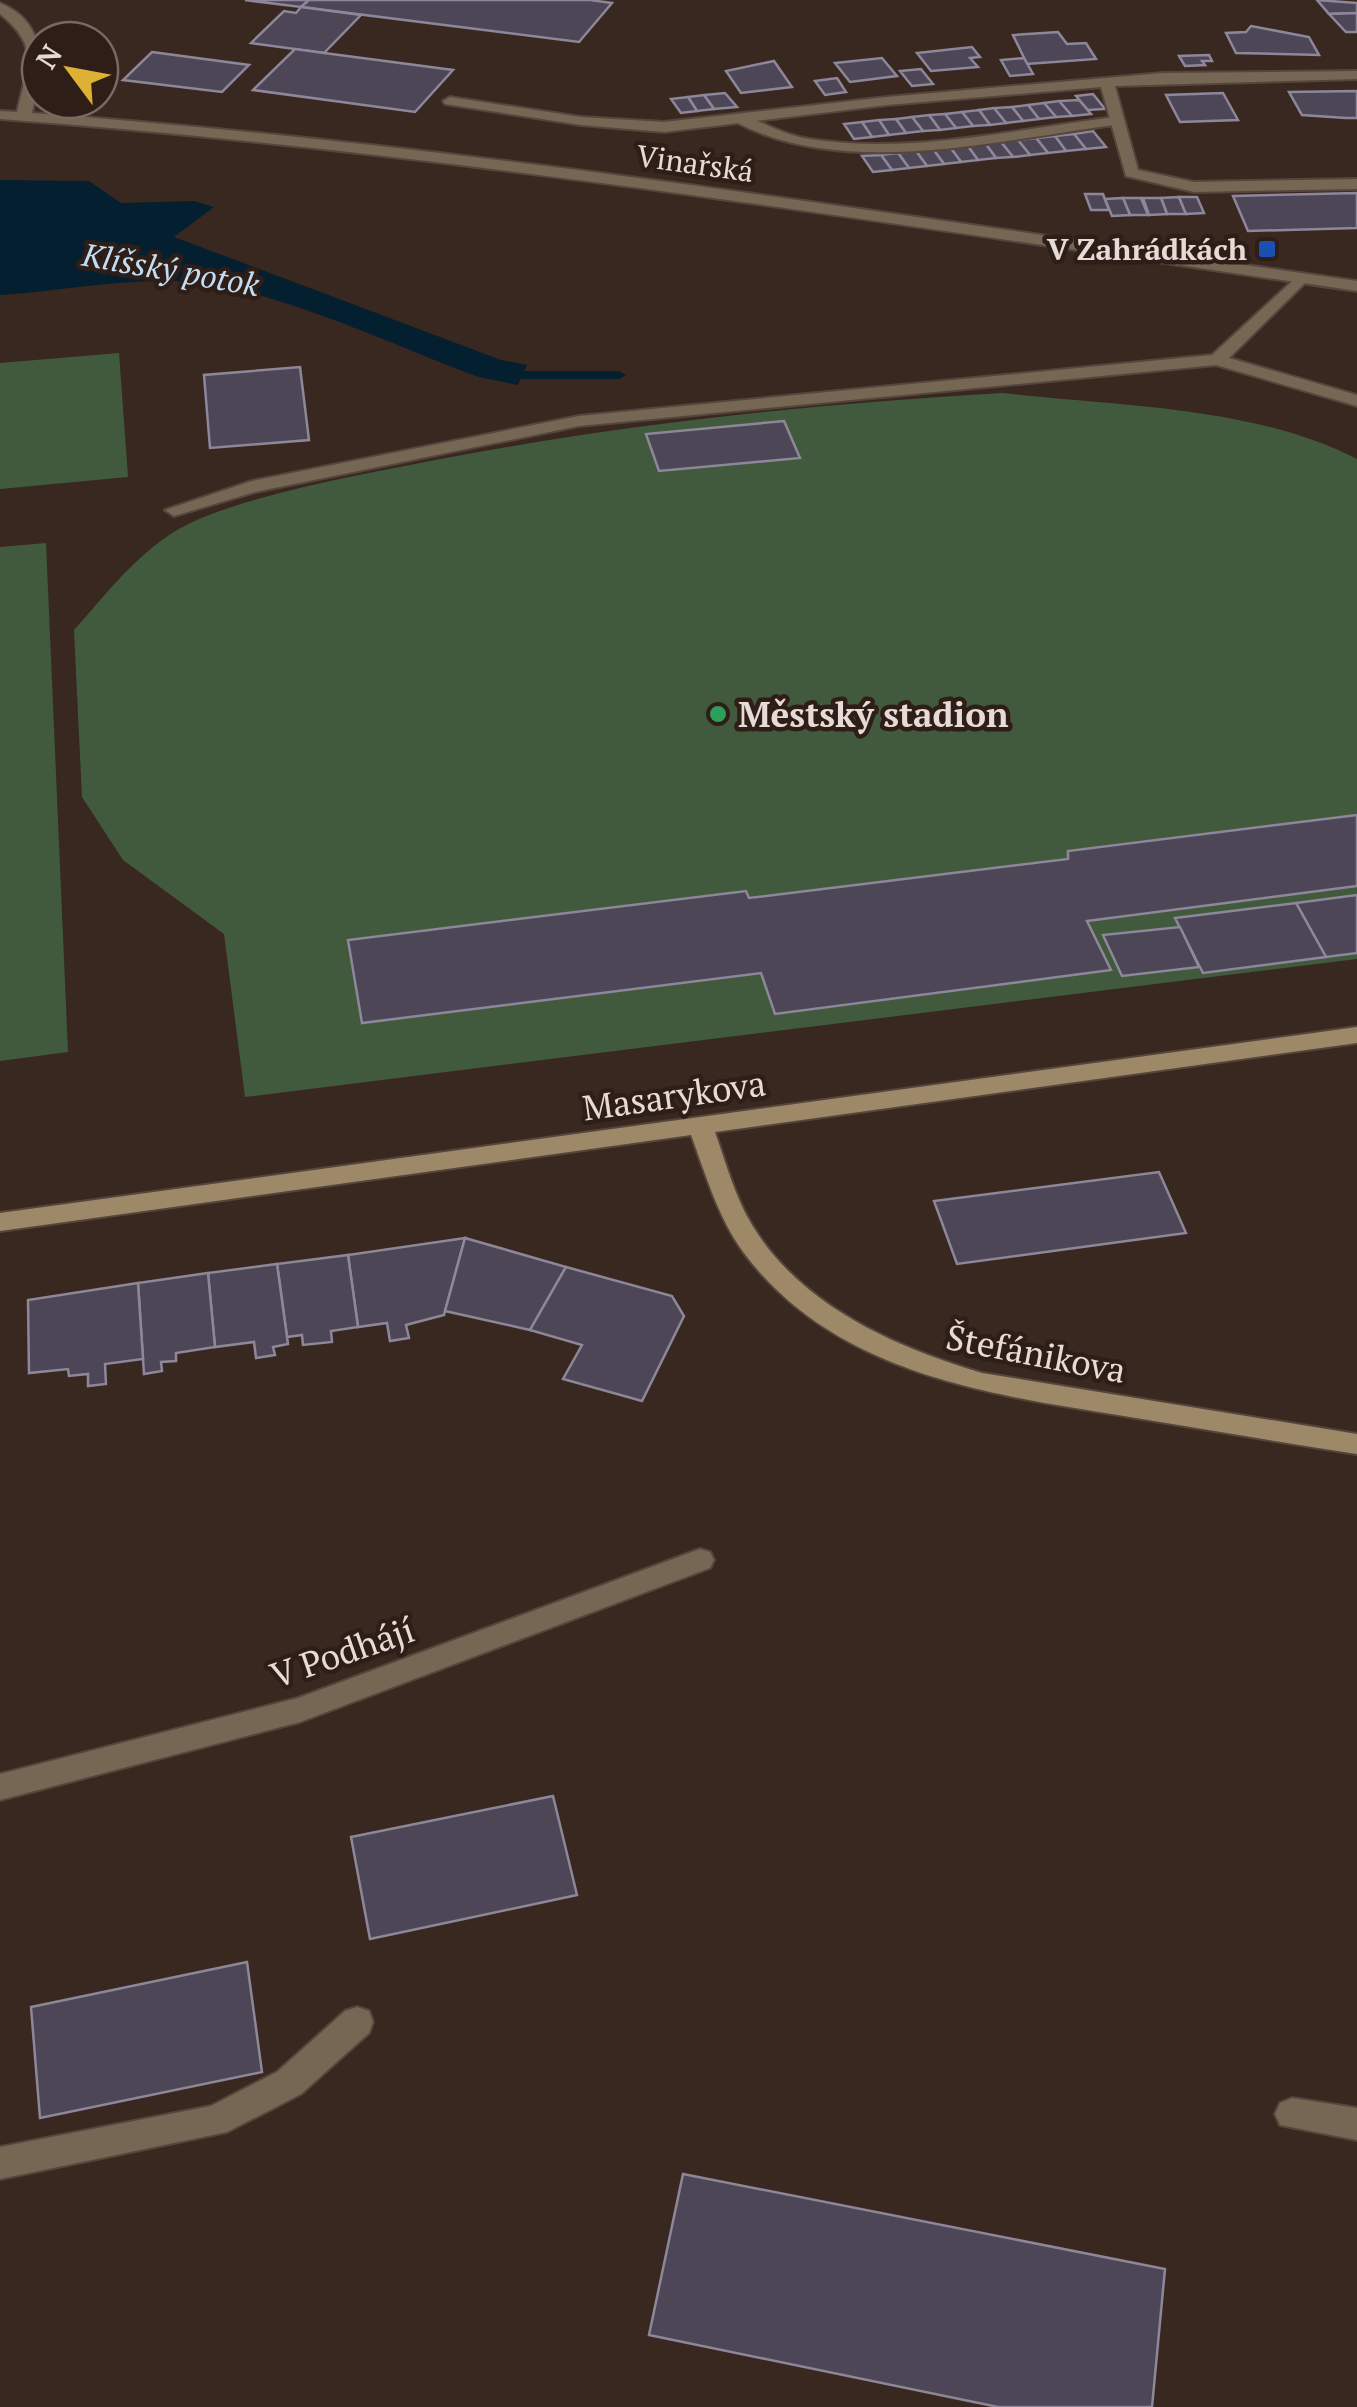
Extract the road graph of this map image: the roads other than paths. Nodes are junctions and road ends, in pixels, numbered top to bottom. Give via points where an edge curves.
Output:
1 (0, 7) edge
2 (20, 23) edge
3 (1357, 74) edge
4 (1107, 82) junction
5 (450, 100) dead end
6 (739, 118) junction
7 (75, 120) edge
8 (1115, 121) junction
9 (1357, 184) edge
10 (1301, 278) junction
11 (1357, 286) edge
12 (1217, 360) junction
13 (1357, 401) edge
14 (174, 510) dead end
15 (1357, 1035) edge
16 (700, 1126) junction
17 (0, 1222) edge
18 (1357, 1444) edge
19 (700, 1560) dead end
20 (0, 1787) edge
21 (358, 2022) dead end
22 (1292, 2114) dead end
23 (1357, 2124) edge
24 (0, 2163) edge

1 - 2 street
3 - 4 street
4 - 6 street
4 - 8 street
5 - 6 street via 664,127
6 - 8 street via 776,140 856,149
7 - 10 street, Vinařská via 584,175
8 - 9 street via 1131,173 1194,188
10 - 11 street, Vinařská
10 - 12 street
12 - 13 street
12 - 14 street via 579,421 252,487
15 - 16 street, Masarykova
16 - 17 street, Masarykova
16 - 18 street, Štefánikova via 751,1245 788,1287 876,1345 982,1383
19 - 20 street, V Podhájí via 300,1710
21 - 24 street via 289,2083 215,2120
22 - 23 street

